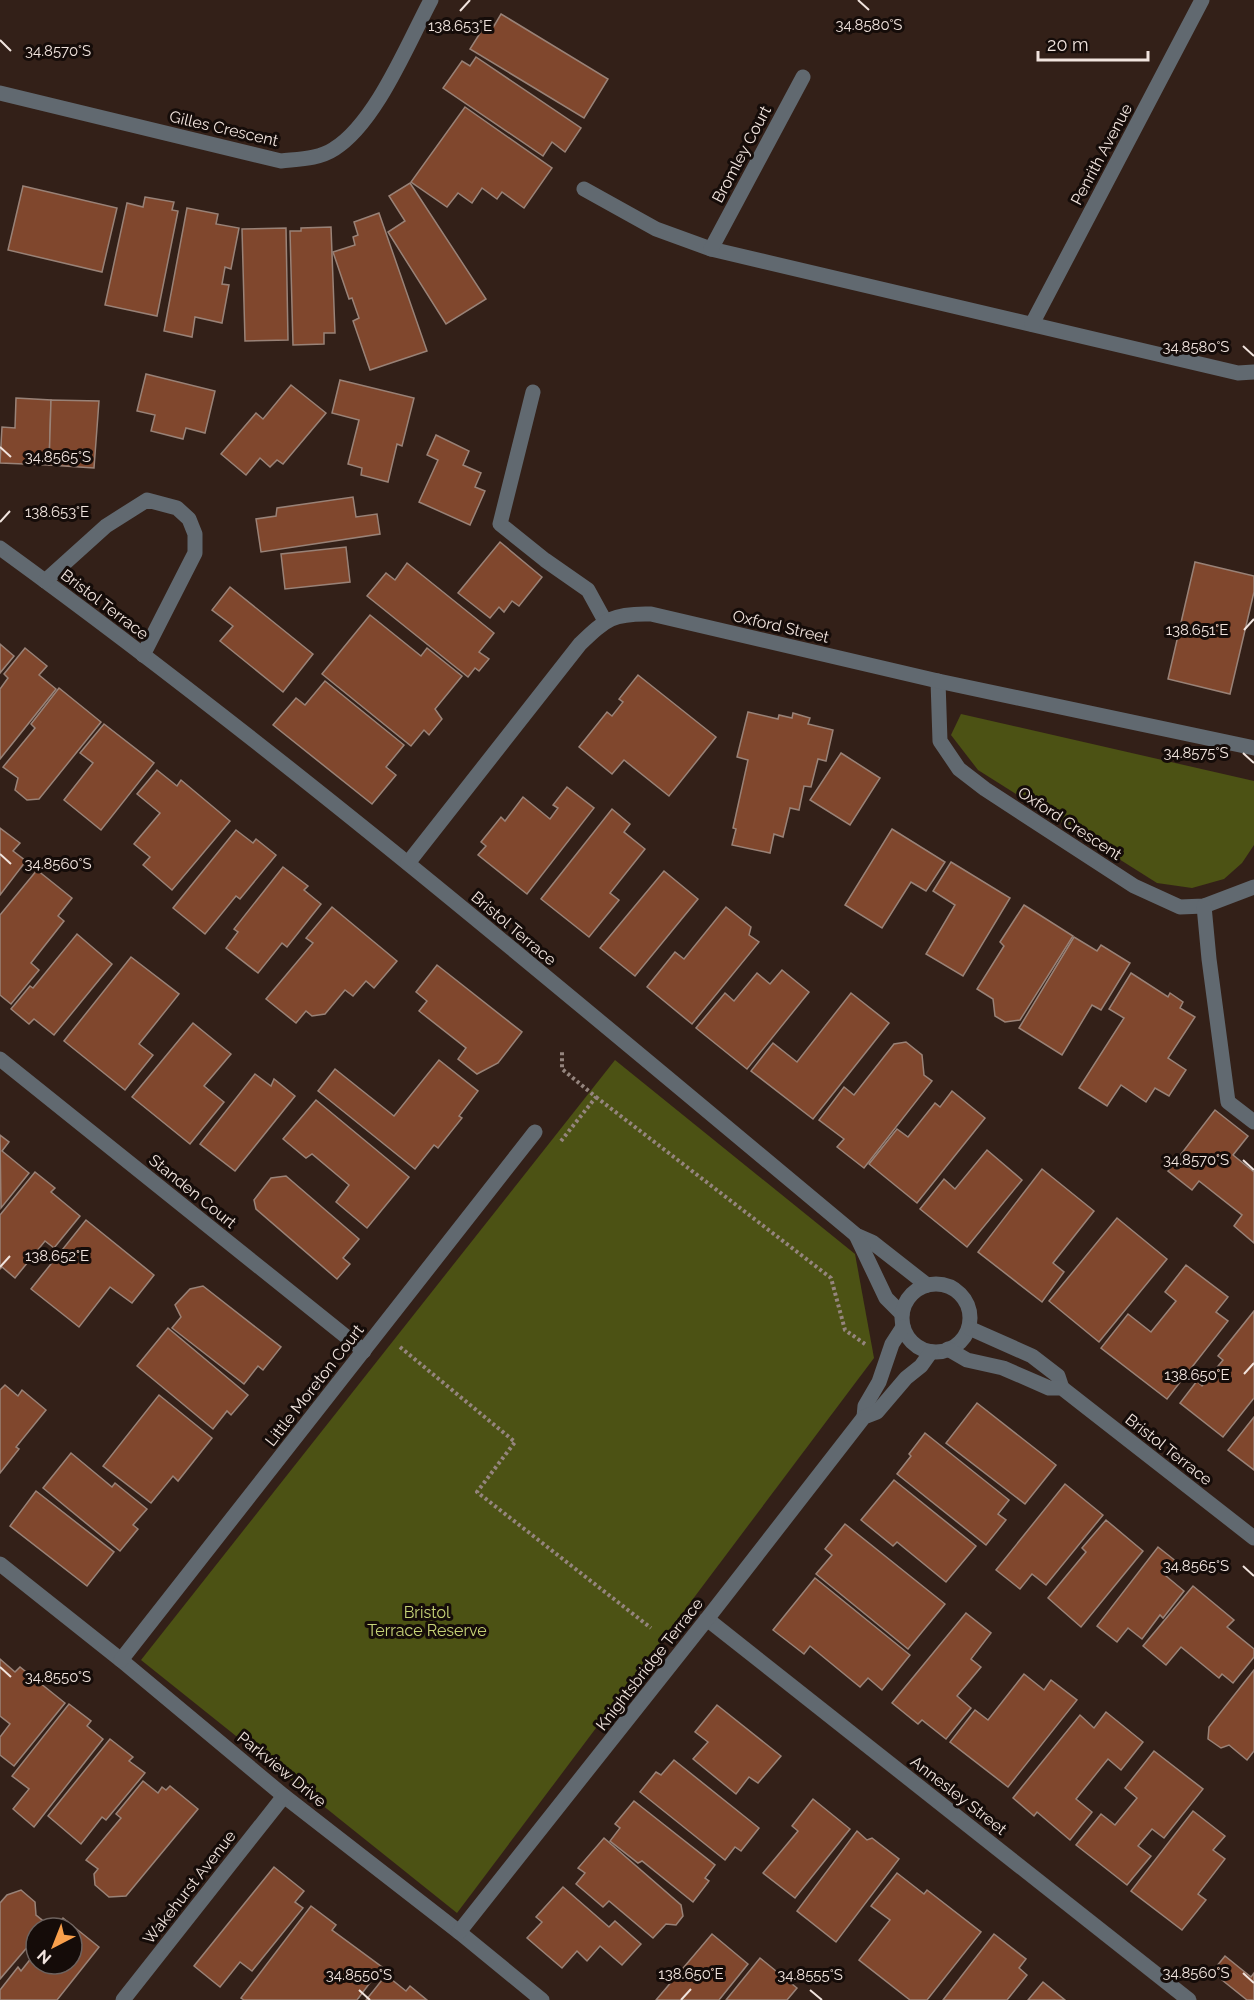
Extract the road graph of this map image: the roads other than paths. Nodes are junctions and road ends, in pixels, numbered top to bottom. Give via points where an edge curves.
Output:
1 (431, 0) edge
2 (1202, 0) edge
3 (803, 77) dead end
4 (0, 93) edge
5 (584, 189) dead end
6 (711, 249) junction
7 (1032, 324) junction
8 (1254, 372) edge
9 (533, 392) dead end
10 (0, 548) edge
11 (45, 581) junction
12 (605, 621) junction
13 (142, 655) junction
14 (938, 681) junction
15 (1254, 748) edge
16 (408, 863) junction
17 (1254, 888) edge
18 (1204, 906) junction
19 (0, 1059) edge
20 (1254, 1122) edge
21 (535, 1132) dead end
22 (856, 1235) junction
23 (927, 1285) junction
24 (902, 1320) junction
25 (969, 1328) junction
26 (948, 1349) junction
27 (364, 1351) junction
28 (931, 1352) junction
29 (1062, 1388) junction
30 (864, 1417) junction
31 (1254, 1538) edge
32 (0, 1564) edge
33 (707, 1619) junction
34 (121, 1660) junction
35 (284, 1796) junction
36 (459, 1932) junction
37 (123, 2000) edge
38 (542, 2000) edge
39 (1189, 2000) edge

1 - 4 street, Gilles Crescent via 384,90 360,126 334,150 307,158 281,161
2 - 7 street, Penrith Avenue
3 - 6 street, Bromley Court
5 - 6 street via 656,229
6 - 7 street
7 - 8 street via 1238,373
9 - 12 street via 500,524 588,590
10 - 11 street, Bristol Terrace
11 - 13 street, Bristol Terrace
11 - 13 street, Bristol Terrace via 105,526 147,500 177,508 189,519 195,534 195,553
12 - 14 street, Oxford Street via 651,614
12 - 16 street, Oxford Street via 580,644
13 - 16 street, Bristol Terrace
14 - 15 street, Oxford Street
14 - 18 street, Oxford Crescent via 940,741 959,769 1134,886 1180,907
16 - 22 street, Bristol Terrace
17 - 18 street, Oxford Crescent
18 - 20 street via 1228,1102
19 - 27 street, Standen Court
21 - 27 street, Little Moreton Court
22 - 23 street, Bristol Terrace via 872,1242
22 - 24 street, Bristol Terrace via 886,1298
23 - 24 street via 912,1292 904,1305
23 - 25 street via 947,1285 964,1298 969,1307
24 - 28 street via 913,1343
24 - 30 street, Knightsbridge Terrace
25 - 26 street via 957,1345
25 - 29 street, Bristol Terrace via 1032,1356 1058,1376
26 - 28 street
26 - 29 street, Bristol Terrace via 967,1360 1003,1368 1049,1388
27 - 34 street, Little Moreton Court
28 - 30 street, Knightsbridge Terrace via 877,1412
29 - 31 street, Bristol Terrace
30 - 33 street, Knightsbridge Terrace
32 - 34 street, Parkview Drive
33 - 36 street, Knightsbridge Terrace
33 - 39 street, Annesley Street
34 - 35 street, Parkview Drive
35 - 36 street, Parkview Drive
35 - 37 street, Wakehurst Avenue
36 - 38 street, Parkview Drive

